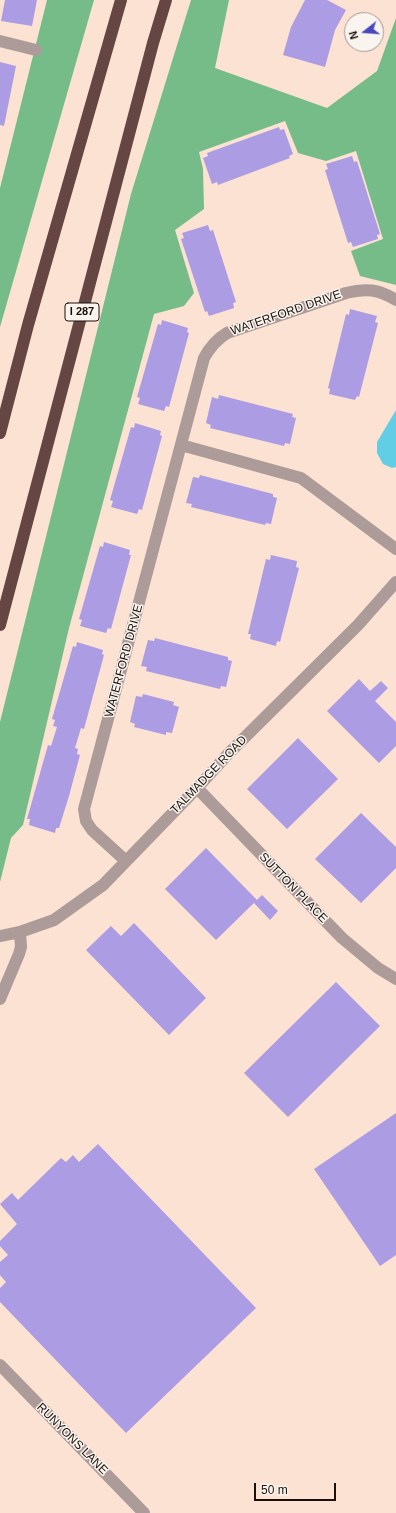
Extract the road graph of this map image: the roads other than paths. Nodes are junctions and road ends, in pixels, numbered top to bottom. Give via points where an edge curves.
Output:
1 (121, 0) edge
2 (166, 0) edge
3 (0, 41) edge
4 (36, 50) dead end
5 (396, 300) edge
6 (0, 433) edge
7 (181, 445) junction
8 (396, 550) edge
9 (396, 582) edge
10 (0, 625) edge
11 (197, 788) junction
12 (126, 861) junction
13 (20, 932) junction
14 (0, 936) edge
15 (396, 979) edge
16 (0, 998) edge
17 (0, 1365) edge
18 (144, 1513) edge

1 - 6 highway via 28,325
2 - 10 highway, I 287
3 - 4 street
5 - 7 street, WATERFORD DRIVE via 375,290 364,289 237,329 220,337 209,348 204,358
7 - 8 street via 301,478
7 - 12 street, WATERFORD DRIVE via 84,809 86,821 92,830
9 - 11 street, TALMADGE ROAD via 358,625
11 - 12 street, TALMADGE ROAD
11 - 15 street, SUTTON PLACE via 342,938 378,968
12 - 13 street, TALMADGE ROAD via 103,885 54,920
13 - 14 street, TALMADGE ROAD
13 - 16 street via 19,954
17 - 18 street, RUNYONS LANE

